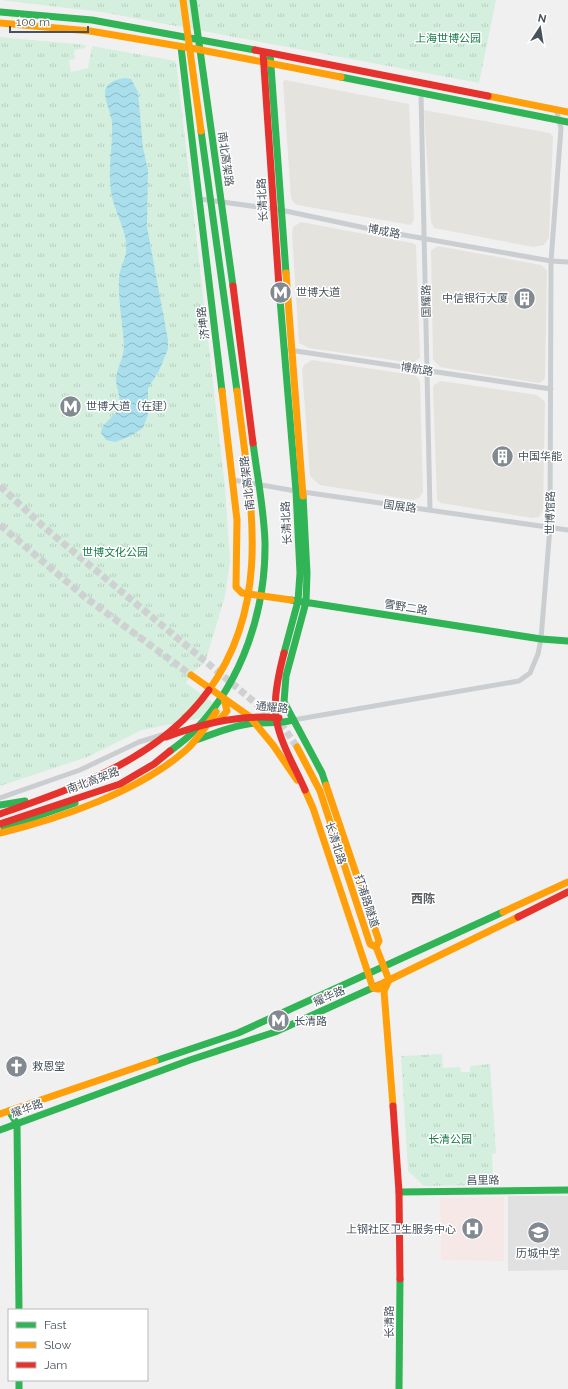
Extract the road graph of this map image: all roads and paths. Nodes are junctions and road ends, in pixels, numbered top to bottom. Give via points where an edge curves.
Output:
1 (183, 0) edge
2 (193, 0) edge
3 (0, 12) edge
4 (0, 23) edge
5 (181, 47) junction
6 (267, 53) junction
7 (268, 64) junction
8 (420, 93) junction
9 (556, 109) junction
10 (568, 112) edge
11 (560, 120) junction
12 (568, 122) edge
13 (200, 199) junction
14 (277, 210) junction
15 (424, 239) junction
16 (551, 261) junction
17 (568, 262) edge
18 (287, 350) junction
19 (427, 371) junction
20 (551, 390) junction
21 (233, 480) junction
22 (300, 492) junction
23 (430, 510) junction
24 (550, 527) junction
25 (568, 530) edge
26 (242, 593) joint
27 (298, 601) junction
28 (306, 602) junction
29 (541, 640) junction
30 (568, 641) edge
31 (191, 675) tunnel mouth
32 (227, 688) junction
33 (224, 699) junction
34 (249, 716) junction
35 (293, 720) junction
36 (277, 721) junction
37 (217, 722) junction
38 (256, 724) junction
39 (181, 731) junction
40 (297, 747) tunnel mouth
41 (304, 790) junction
42 (0, 798) edge
43 (48, 798) junction
44 (0, 805) edge
45 (0, 809) edge
46 (0, 814) edge
47 (0, 824) edge
48 (0, 829) edge
49 (0, 833) edge
50 (568, 882) edge
51 (568, 892) edge
52 (376, 947) junction
53 (384, 968) junction
54 (369, 975) junction
55 (389, 980) junction
56 (373, 988) junction
57 (384, 991) junction
58 (9, 1111) junction
59 (0, 1114) edge
60 (17, 1124) junction
61 (0, 1130) edge
62 (568, 1190) edge
63 (399, 1192) junction
64 (19, 1309) edge
65 (399, 1389) edge

1 - 43 main road, 南北高架路 via 239,406 253,544 251,585 242,624 228,657 205,696 191,712 145,751 118,768
2 - 32 main road, 南北高架路 via 247,389 265,540 262,593 250,639
3 - 6 main road via 92,20
4 - 5 main road via 90,31
5 - 7 main road
5 - 13 main road, 济坤路
6 - 7 main road, 长清北路
6 - 9 main road
7 - 8 main road
7 - 14 main road, 长清北路
8 - 11 main road
8 - 15 street, 国耀路
9 - 10 main road
9 - 11 street, 世博馆路
11 - 12 main road
11 - 16 street, 世博馆路
13 - 14 street, 博成路
13 - 21 main road, 济坤路
14 - 15 street, 博成路
14 - 18 main road, 长清北路
15 - 16 street, 博成路
15 - 19 street, 国耀路
16 - 17 street, 博成路
16 - 20 street, 世博馆路
18 - 19 street, 博航路
18 - 22 main road, 长清北路
19 - 20 street, 博航路
19 - 23 street, 国耀路
20 - 24 street, 世博馆路
21 - 22 street, 国展路
21 - 26 main road, 济坤路 via 238,538 236,587
22 - 23 street, 国展路
22 - 27 main road, 长清北路
22 - 28 main road, 长清北路 via 307,573
23 - 24 street, 国展路
24 - 25 street, 国展路
24 - 29 street, 世博馆路
26 - 27 main road, 雪野二路
27 - 28 main road, 雪野二路
27 - 36 main road, 长清北路 via 278,677
28 - 29 main road, 雪野二路
28 - 35 main road, 长清北路 via 286,676 284,702
29 - 30 main road, 雪野二路
29 - 35 street, 世博馆路 via 530,673 519,681
31 - 33 main road
32 - 47 main road, 南北高架路 via 195,731 154,764 120,784
32 - 49 main road via 205,730 162,770 124,791
33 - 34 main road
33 - 37 main road via 228,710
34 - 36 main road, 通耀路
34 - 37 main road, 通耀路
34 - 38 main road
35 - 36 main road, 通耀路
35 - 52 main road, 长清北路 via 322,773 379,941
36 - 38 main road, 通耀路
36 - 41 main road, 长清北路
37 - 39 main road, 通耀路
38 - 41 main road
38 - 48 main road, 通耀路 via 213,734 186,744 79,802
39 - 42 street via 139,742 80,770
39 - 45 main road, 通耀路 via 75,784
40 - 52 main road, 打浦路隧道 via 320,791 370,944
41 - 54 main road, 长清北路 via 316,815
43 - 44 main road
43 - 46 main road, 南北高架路
50 - 53 main road, 耀华路
51 - 55 main road, 耀华路
52 - 53 main road, 长清北路
53 - 54 main road, 耀华路
53 - 55 main road
54 - 56 main road
54 - 58 main road, 耀华路 via 238,1032
55 - 56 main road, 耀华路
55 - 57 main road, 长清路
56 - 57 main road
56 - 60 main road, 耀华路 via 275,1032 190,1060
57 - 63 main road, 长清路
58 - 59 main road, 耀华路
58 - 60 main road
60 - 61 main road, 耀华路
60 - 64 main road
62 - 63 main road, 昌里路
63 - 65 main road, 长清路

